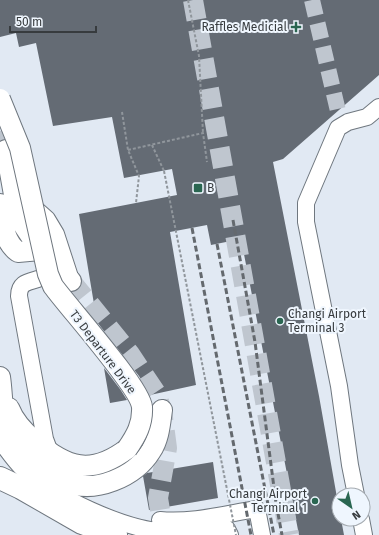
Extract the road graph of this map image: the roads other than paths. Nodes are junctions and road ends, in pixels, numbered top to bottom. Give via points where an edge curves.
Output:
1 (0, 99) edge
2 (379, 107) edge
3 (6, 150) tunnel mouth
4 (13, 189) junction
5 (0, 204) edge
6 (40, 250) junction
7 (38, 279) dead end
8 (71, 281) joint
9 (1, 384) edge
10 (162, 410) dead end
11 (0, 440) edge
12 (51, 455) junction
13 (0, 467) edge
14 (0, 478) edge
15 (67, 483) junction
16 (354, 487) edge
17 (21, 488) junction
18 (88, 529) edge
19 (116, 535) edge
20 (230, 535) edge
21 (262, 535) edge

1 - 12 main road, T3 Departure Drive, bridge via 20,148 48,274 53,286 131,384 142,405 139,429 127,449 117,457 105,462 80,466 66,463
2 - 16 lane via 367,117 340,118 306,203 306,222 339,386
3 - 4 main road
4 - 6 main road via 18,217
4 - 8 lane via 47,219 56,234
5 - 6 main road via 6,238 11,247 18,252
6 - 8 main road
7 - 12 lane via 23,283 19,288 19,296 45,439
9 - 12 main road, T3 Departure Drive via 17,424
9 - 15 main road via 5,422 11,437 45,471
10 - 15 main road via 159,430 151,452 134,469 124,476 101,484
11 - 20 lane via 22,468 39,482 106,516 138,528 166,532 222,527 227,529
13 - 17 highway
14 - 17 highway
15 - 21 lane via 117,511 145,519 174,521 257,509
17 - 18 highway
18 - 19 highway

